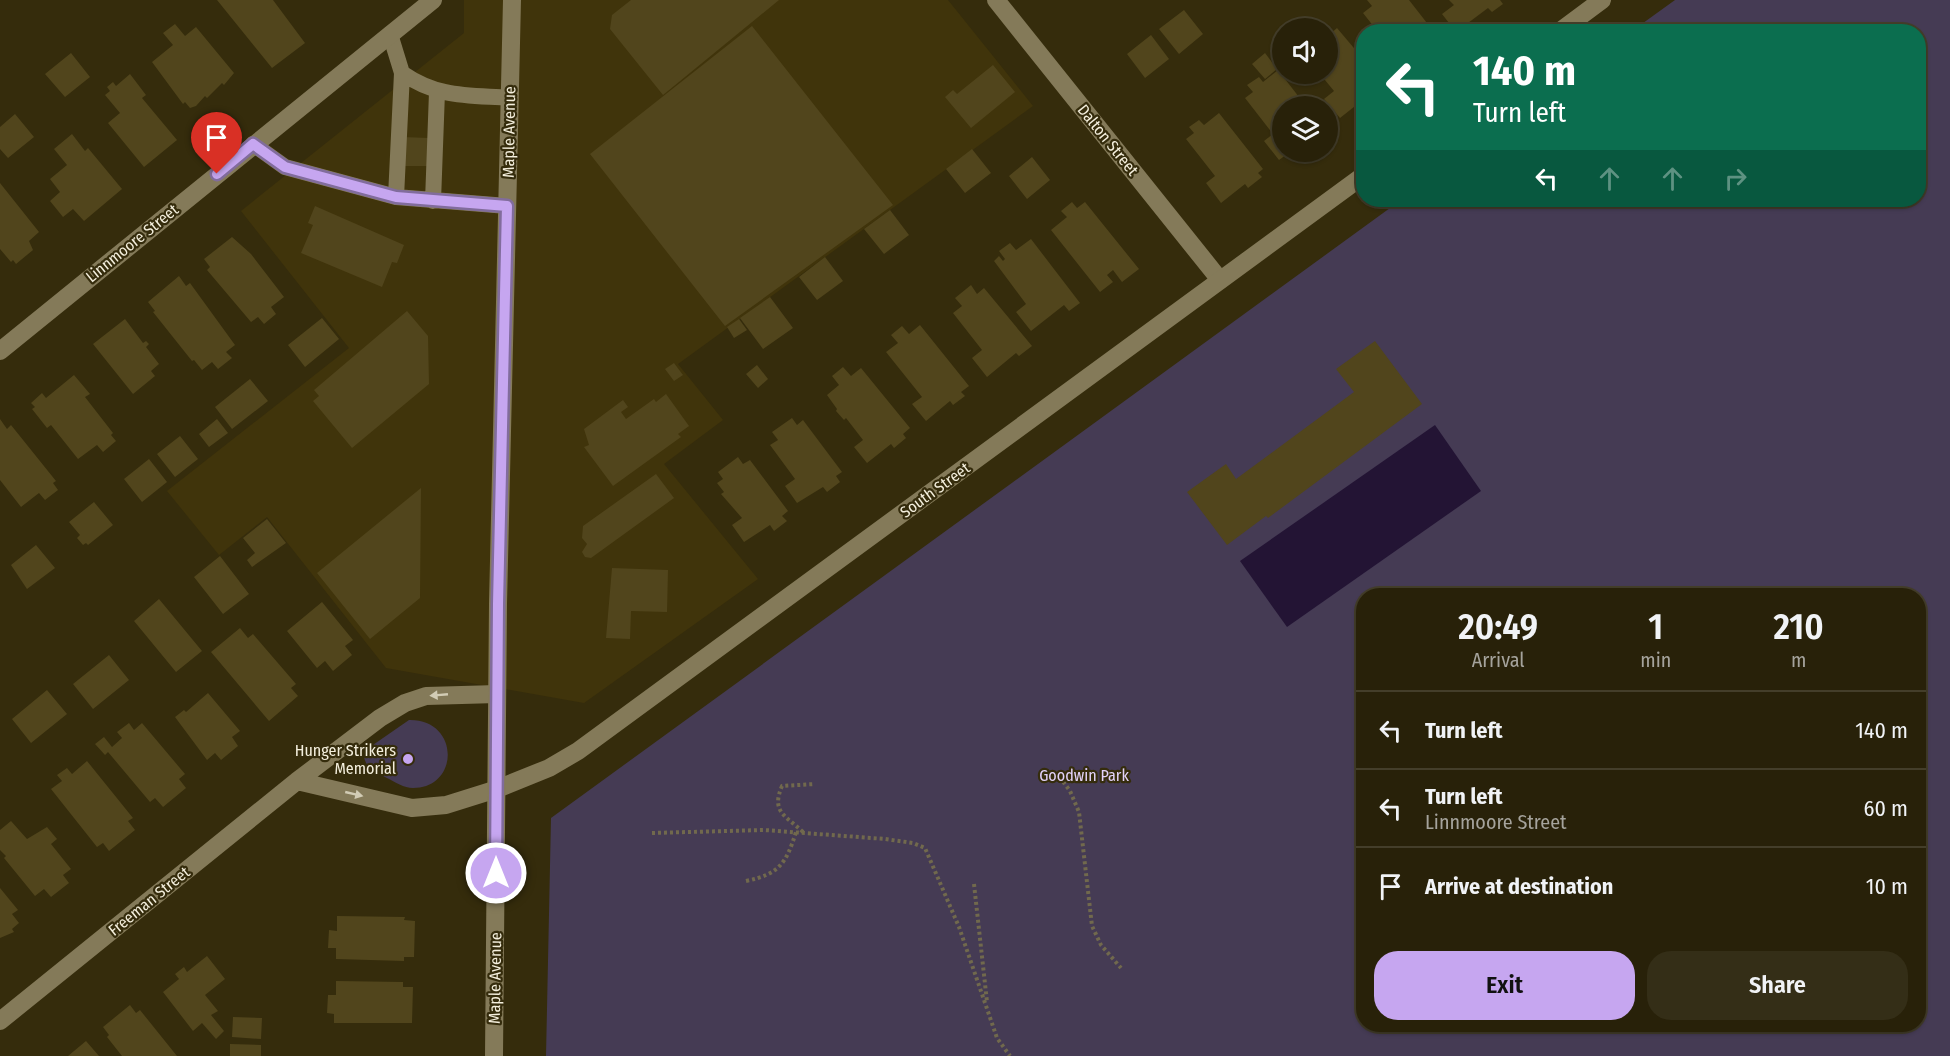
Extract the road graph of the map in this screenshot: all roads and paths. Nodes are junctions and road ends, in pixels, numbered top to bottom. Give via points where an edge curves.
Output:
1 (433, 0) edge
2 (512, 0) edge
3 (996, 0) edge
4 (1602, 0) edge
5 (1569, 24) edge
6 (390, 34) junction
7 (402, 73) junction
8 (437, 93) junction
9 (509, 98) junction
10 (253, 144) junction
11 (1356, 181) edge
12 (396, 197) junction
13 (433, 201) junction
14 (507, 206) junction
15 (1220, 280) junction
16 (0, 351) edge
17 (497, 694) junction
18 (1056, 772) dead end
19 (297, 781) junction
20 (815, 784) dead end
21 (497, 789) junction
22 (796, 832) junction
23 (652, 833) dead end
24 (804, 833) junction
25 (746, 881) dead end
26 (974, 884) dead end
27 (1121, 968) dead end
28 (988, 1011) junction
29 (0, 1021) edge
30 (494, 1056) edge
31 (1010, 1056) edge

1 - 6 street, Linnmoore Street
2 - 9 street, Maple Avenue
3 - 15 street, Dalton Street
4 - 5 street
6 - 7 lane
6 - 10 street, Linnmoore Street
7 - 8 lane
7 - 12 lane
8 - 9 lane
8 - 13 lane
9 - 14 street, Maple Avenue
10 - 12 lane via 285,167
10 - 16 street, Linnmoore Street
11 - 15 street, South Street
12 - 13 lane
13 - 14 lane
14 - 17 street, Maple Avenue
15 - 21 street, South Street via 578,751 549,768
17 -> 19 street, Freeman Street via 426,696 405,703
17 - 21 street, Maple Avenue
18 - 27 path via 1079,812 1092,926 1101,945
19 -> 21 street via 412,808 446,805
19 - 29 street, Freeman Street
20 - 24 path via 782,786 776,800 778,809
21 - 30 street, Maple Avenue
22 - 23 path
22 - 24 path
22 - 25 path via 782,865
24 - 28 path via 904,841 925,848 959,927
26 - 28 path
28 - 31 path via 997,1038

